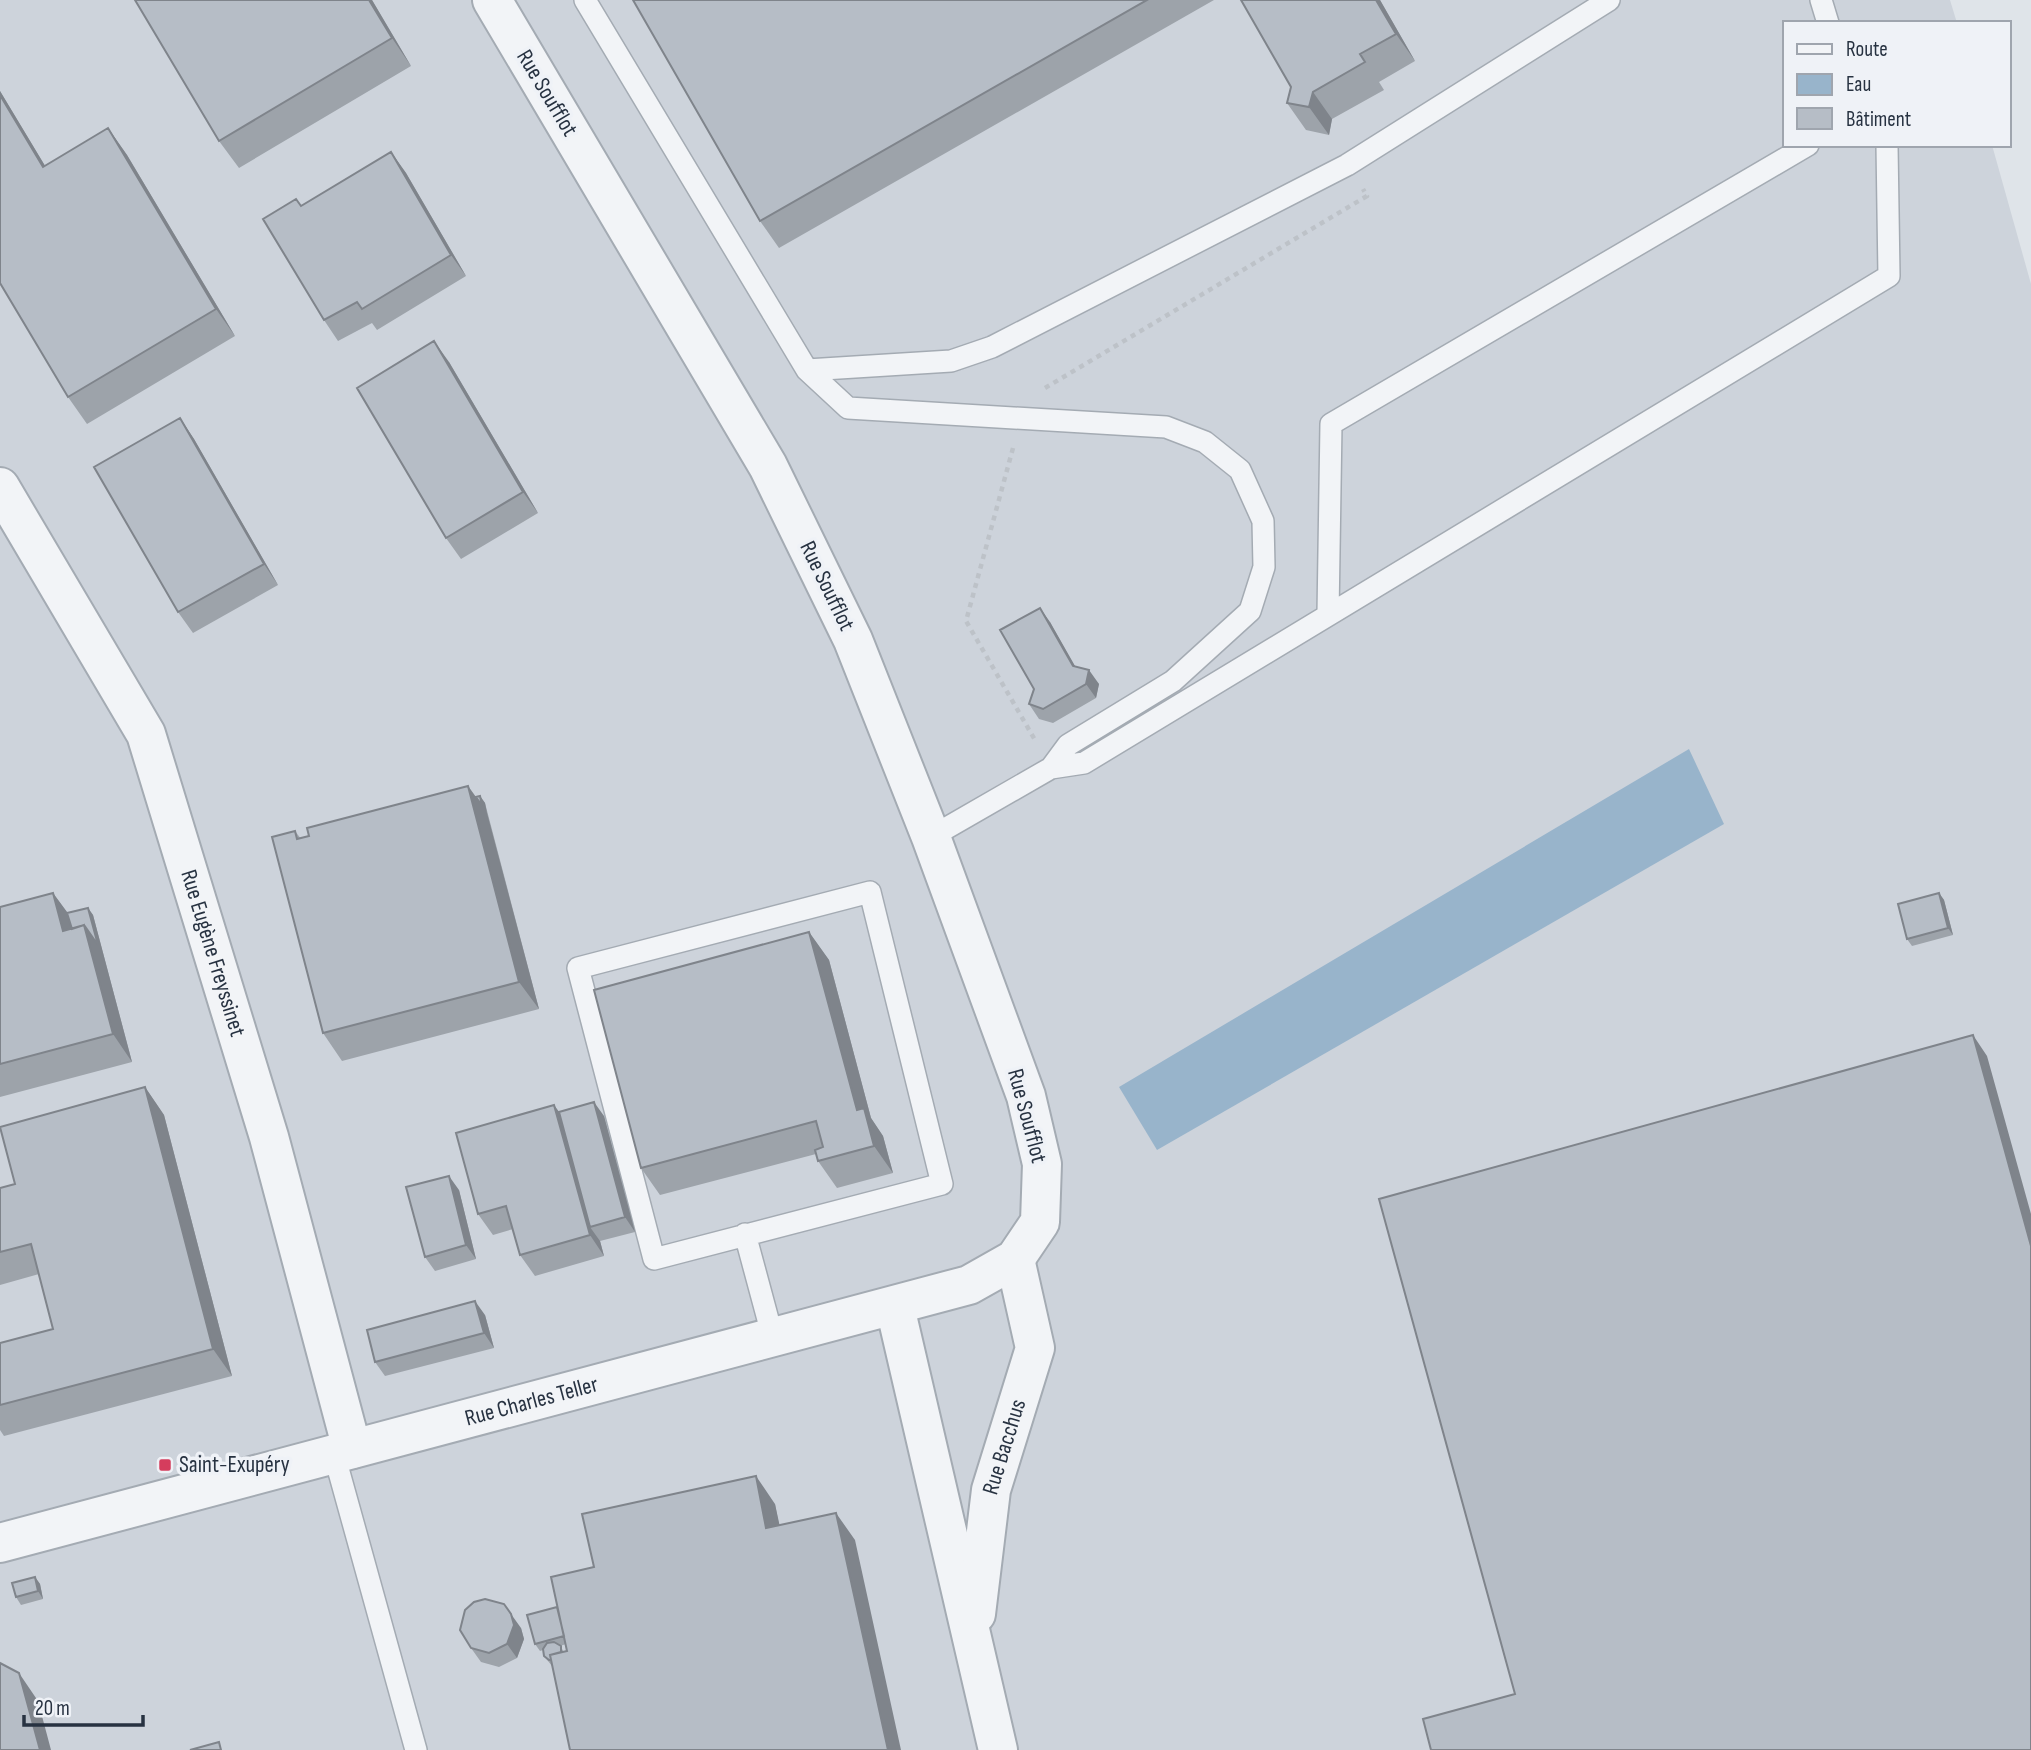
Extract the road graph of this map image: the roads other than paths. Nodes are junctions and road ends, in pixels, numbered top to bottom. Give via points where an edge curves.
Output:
1 (492, 0) edge
2 (585, 0) edge
3 (1609, 0) edge
4 (1821, 0) edge
5 (1827, 21) edge
6 (1805, 147) edge
7 (1887, 147) edge
8 (807, 370) junction
9 (0, 487) edge
10 (1328, 615) junction
11 (1051, 768) junction
12 (931, 837) junction
13 (1040, 1222) joint
14 (745, 1234) junction
15 (1015, 1259) junction
16 (895, 1307) junction
17 (773, 1338) junction
18 (343, 1452) junction
19 (0, 1544) edge
20 (972, 1640) junction
21 (416, 1750) edge
22 (998, 1750) edge

1 - 12 street, Rue Soufflot via 768,466 853,640
2 - 8 lane
3 - 8 lane via 1348,165 992,347 951,361
4 - 5 lane
6 - 10 lane via 1331,424
7 - 10 lane via 1889,276
8 - 11 lane via 848,408 1166,427 1205,442 1240,470 1263,521 1264,567 1250,611 1173,681 1068,745
9 - 18 street, Rue Eugène Freyssinet via 146,734 270,1137
10 - 11 lane via 1084,763
11 - 12 lane
12 - 13 street, Rue Soufflot via 1026,1096 1042,1164
13 - 15 street, Rue Charles Teller
14 - 14 lane via 942,1184 870,892 578,968 654,1259
14 - 17 lane
15 - 16 street, Rue Charles Teller via 969,1285
15 - 20 street, Rue Bacchus via 1035,1348 991,1490
16 - 17 street, Rue Charles Teller
16 - 20 street, Rue Bacchus
17 - 18 street, Rue Charles Teller
18 - 19 street, Rue Charles Teller
18 - 21 lane
20 - 22 street, Rue Bacchus

